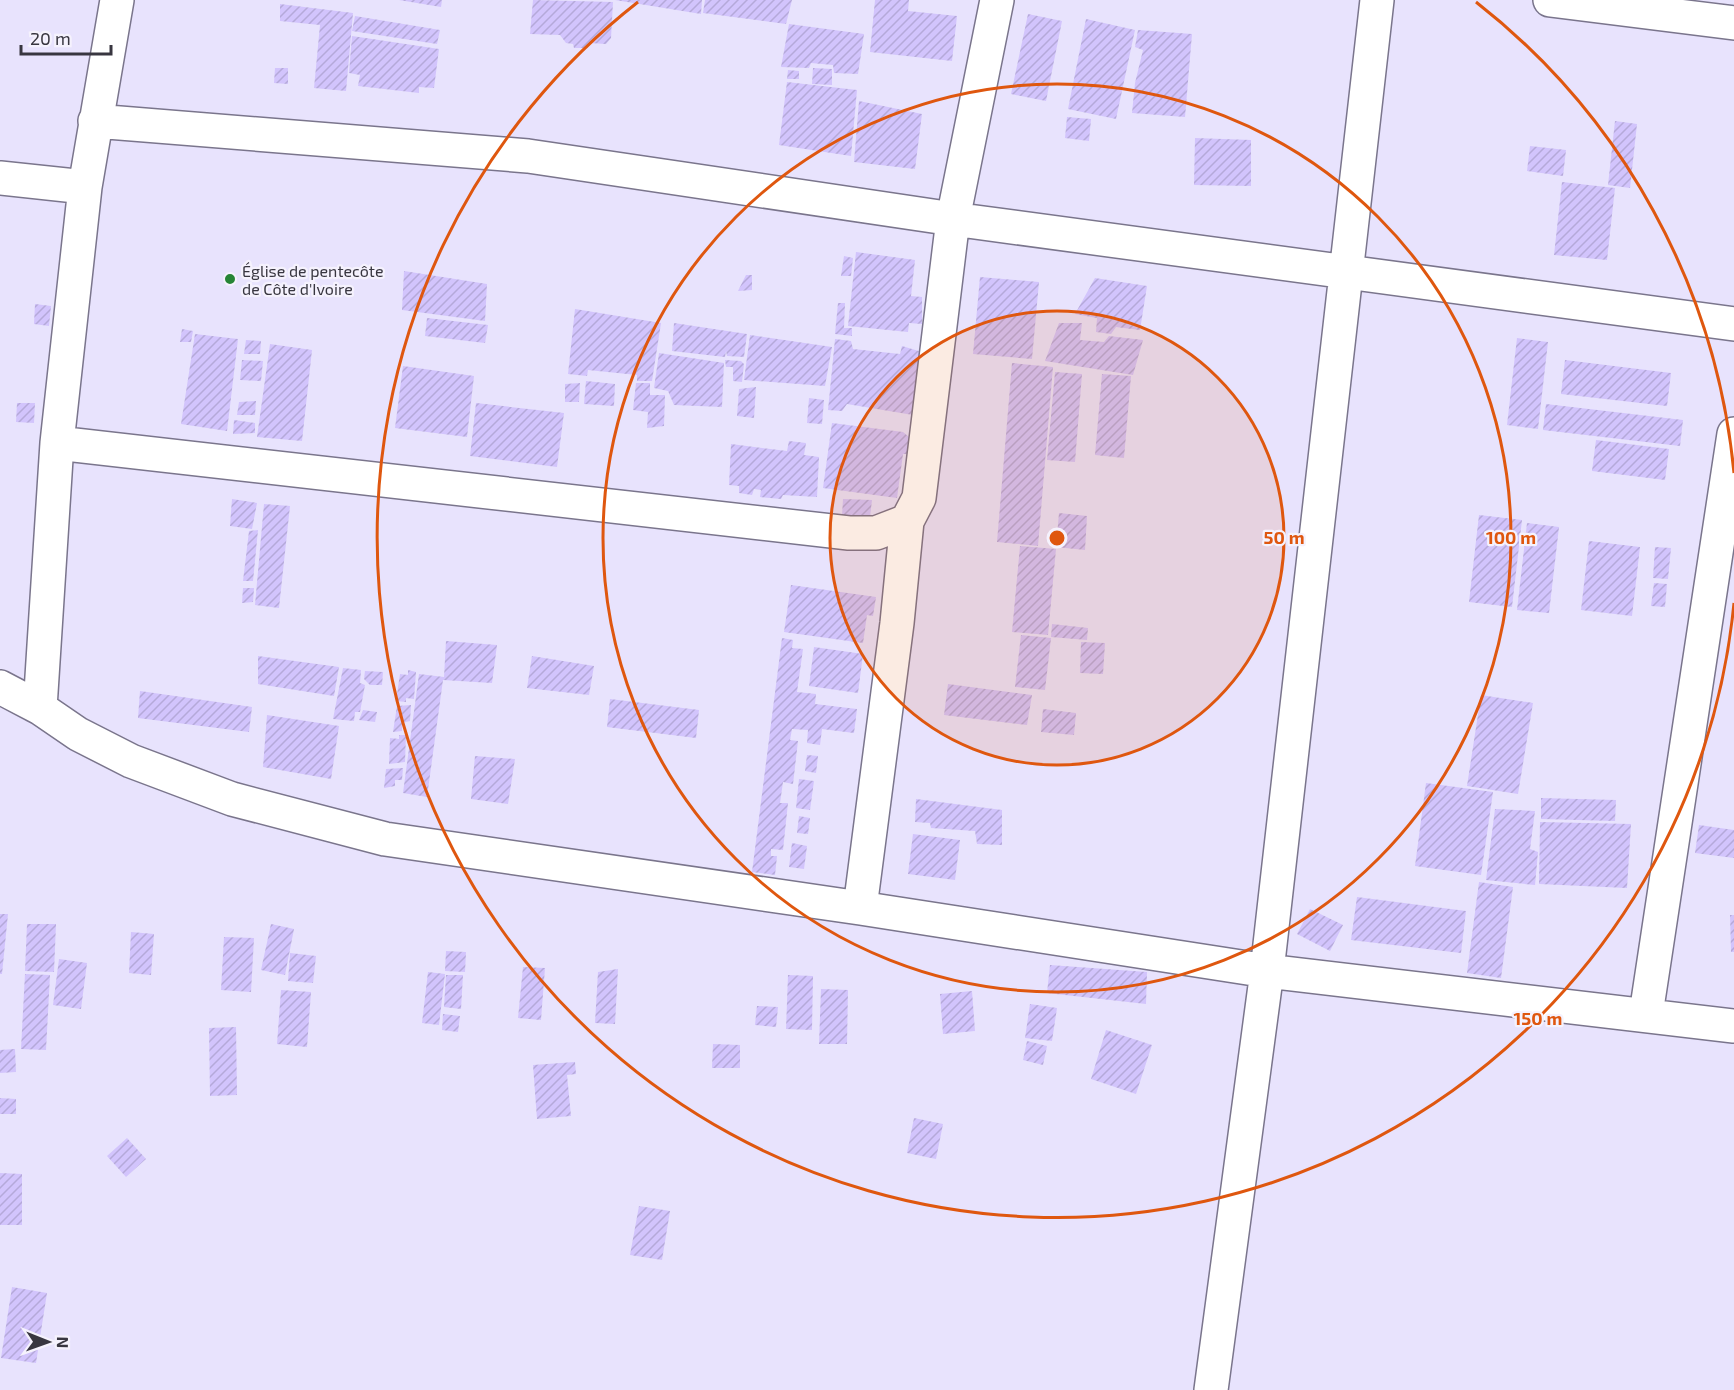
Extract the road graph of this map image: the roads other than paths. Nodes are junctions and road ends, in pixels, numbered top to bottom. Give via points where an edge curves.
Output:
1 (117, 0) edge
2 (997, 0) edge
3 (1377, 0) edge
4 (1550, 0) edge
5 (1734, 22) edge
6 (95, 121) junction
7 (0, 178) edge
8 (85, 187) junction
9 (952, 219) junction
10 (1345, 271) junction
11 (1734, 324) edge
12 (1734, 434) edge
13 (57, 443) junction
14 (907, 521) junction
15 (0, 687) edge
16 (40, 708) junction
17 (860, 908) junction
18 (1267, 971) junction
19 (1646, 1014) junction
20 (1734, 1026) edge
21 (1211, 1390) edge

1 - 6 street
2 - 9 street
3 - 10 street
4 - 5 street
6 - 8 street
6 - 9 street via 528,156
7 - 8 street
8 - 13 street
9 - 10 street
9 - 14 street via 919,498
10 - 11 street
10 - 18 street
12 - 19 street
13 - 14 street via 849,534 876,534
13 - 16 street
14 - 17 street
15 - 16 street
16 - 17 street via 78,734 131,761 232,799 385,839
17 - 18 street
18 - 19 street
18 - 21 street
19 - 20 street

